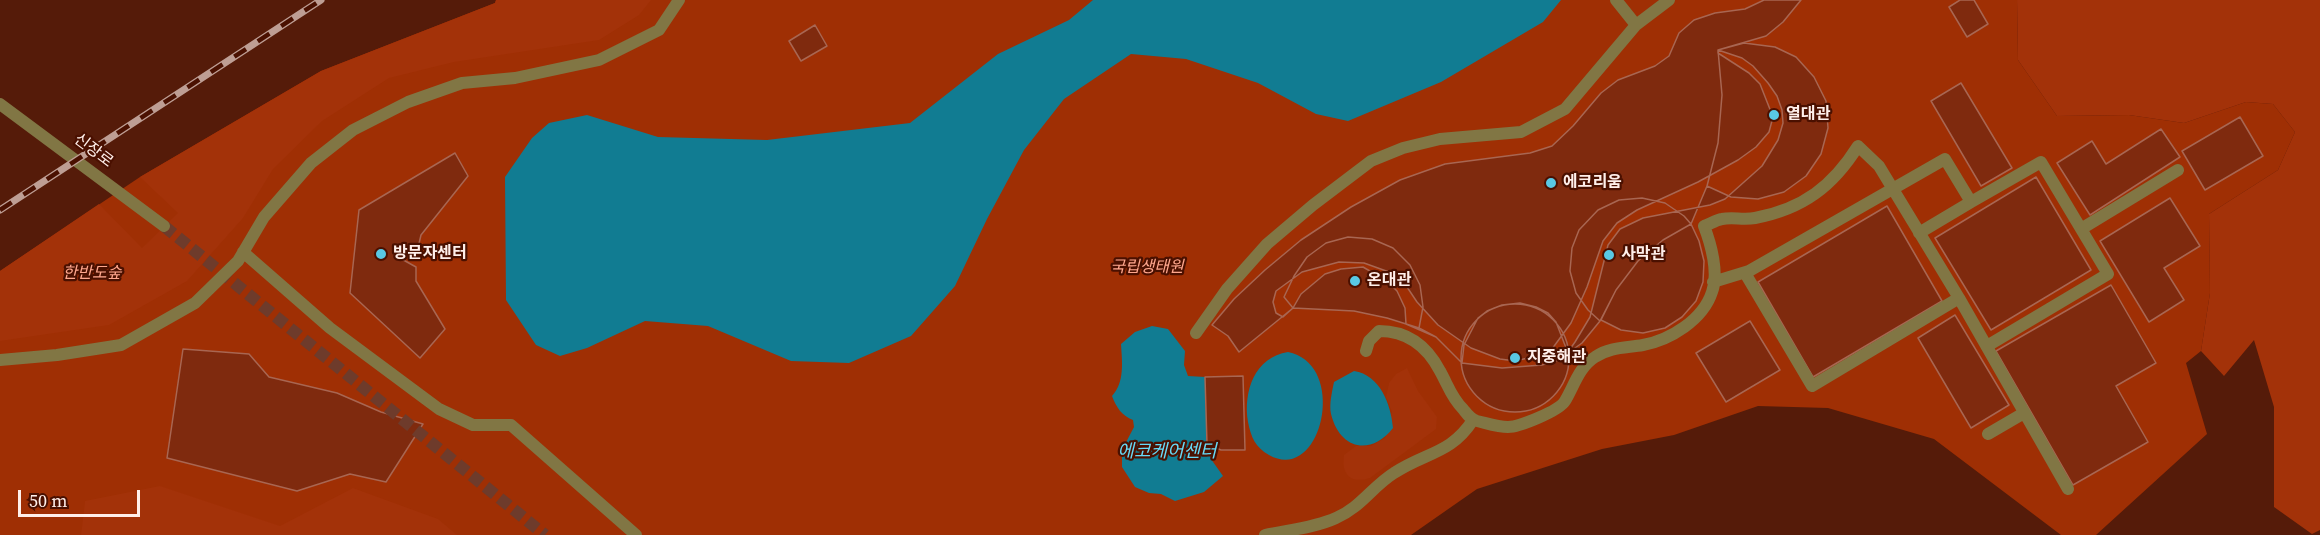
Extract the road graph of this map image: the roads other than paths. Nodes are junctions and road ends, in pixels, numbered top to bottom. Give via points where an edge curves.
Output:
1 (679, 0) edge
2 (1616, 0) edge
3 (1669, 0) edge
4 (1636, 25) junction
5 (0, 104) edge
6 (2178, 170) dead end
7 (1893, 189) junction
8 (1971, 202) junction
9 (164, 226) tunnel mouth
10 (2081, 230) junction
11 (1919, 233) junction
12 (243, 252) junction
13 (1745, 273) junction
14 (1713, 282) junction
15 (1959, 298) junction
16 (1196, 333) dead end
17 (1987, 346) junction
18 (1366, 351) dead end
19 (0, 360) edge
20 (2024, 412) junction
21 (1473, 420) junction
22 (1988, 434) dead end
23 (2068, 489) dead end
24 (636, 535) edge
25 (1265, 535) edge

1 - 12 street via 659,30 599,60 515,78 462,83 408,102 353,130 311,163 264,217
2 - 4 street
3 - 4 street
4 - 16 street via 1565,109 1521,132 1440,139 1403,148 1371,162 1267,244 1227,289
5 - 9 street, 신장로
6 - 10 street
7 - 8 street via 1945,159
7 - 11 street
7 - 13 street
7 - 14 street via 1879,166 1858,146 1824,188 1790,210 1752,219 1723,219 1704,226 1713,251
8 - 10 street via 2041,162
8 - 11 street
10 - 17 street via 2108,274
11 - 15 street
12 - 19 street via 195,303 121,345
12 - 24 street via 330,328 439,409 473,425 511,425
13 - 14 street
13 - 15 street via 1812,386
14 - 21 street via 1705,306 1688,325 1668,338 1614,348 1594,357 1578,375 1563,404 1509,428
15 - 17 street
17 - 20 street
18 - 21 street via 1368,341 1379,331 1396,331 1420,344 1440,369 1452,398
20 - 22 street
20 - 23 street
21 - 25 street via 1448,447 1392,474 1357,506 1337,518

